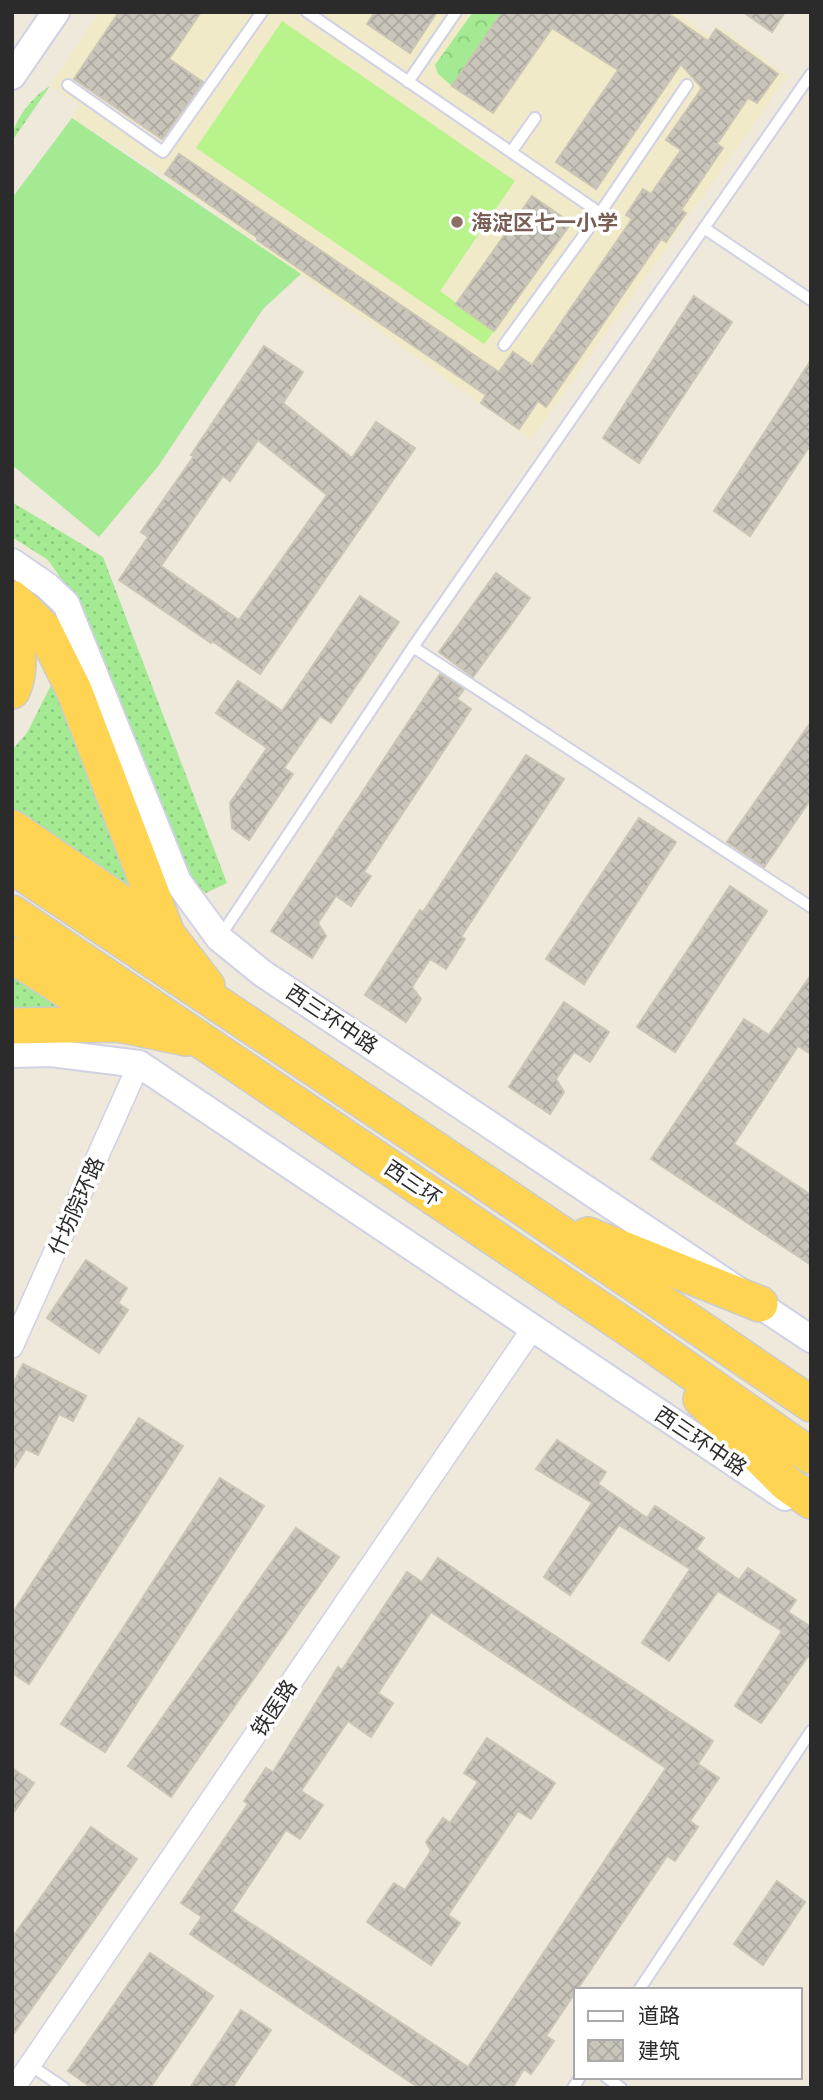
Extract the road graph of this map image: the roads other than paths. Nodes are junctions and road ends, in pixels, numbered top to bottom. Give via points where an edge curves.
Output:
1 (56, 12) edge
2 (262, 12) edge
3 (307, 12) edge
4 (456, 12) edge
5 (811, 74) edge
6 (12, 76) edge
7 (408, 82) junction
8 (68, 85) dead end
9 (687, 85) dead end
10 (535, 118) dead end
11 (511, 152) junction
12 (600, 213) junction
13 (704, 228) junction
14 (811, 300) edge
15 (504, 345) dead end
16 (12, 562) edge
17 (12, 598) edge
18 (12, 633) edge
19 (413, 646) junction
20 (12, 691) edge
21 (12, 828) edge
22 (12, 866) edge
23 (811, 907) edge
24 (12, 913) edge
25 (167, 934) junction
26 (219, 938) junction
27 (12, 955) edge
28 (221, 1006) junction
29 (118, 1024) junction
30 (12, 1026) edge
31 (206, 1043) junction
32 (12, 1054) edge
33 (139, 1064) junction
34 (527, 1210) junction
35 (760, 1304) junction
36 (533, 1328) junction
37 (631, 1330) junction
38 (811, 1339) edge
39 (12, 1347) edge
40 (811, 1404) edge
41 (811, 1457) edge
42 (811, 1502) edge
43 (811, 1514) edge
44 (811, 1731) edge
45 (640, 1988) edge
46 (30, 2065) junction
47 (14, 2088) edge
48 (64, 2088) edge

1 - 6 street
2 - 8 lane via 163,152
3 - 7 lane
4 - 7 lane
5 - 13 lane
7 - 11 lane
9 - 12 lane
10 - 11 lane
11 - 12 lane
12 - 15 lane
13 - 14 lane
13 - 19 lane
16 - 26 street, 西三环中路 via 66,604 178,882
17 - 25 highway via 43,628 74,690
18 - 20 highway via 17,643 17,679
19 - 23 lane
19 - 26 lane
21 - 25 highway
22 - 28 highway, 西三环
24 - 31 highway, 西三环
25 - 28 highway
26 - 35 street, 西三环中路 via 262,972
27 - 29 highway
28 - 34 highway, 西三环
29 - 30 highway
29 - 31 highway
31 - 37 highway, 西三环
32 - 33 street, 西三环中路 via 51,1053
33 - 36 street, 西三环中路
33 - 39 street, 什坊院环路
34 - 35 highway
34 - 40 highway, 西三环
35 - 38 street, 西三环中路
36 - 43 street, 西三环中路
36 - 46 street, 铁医路
37 - 41 highway, 西三环
37 - 42 highway via 787,1484
44 - 45 lane
46 - 47 street, 铁医路
46 - 48 lane

